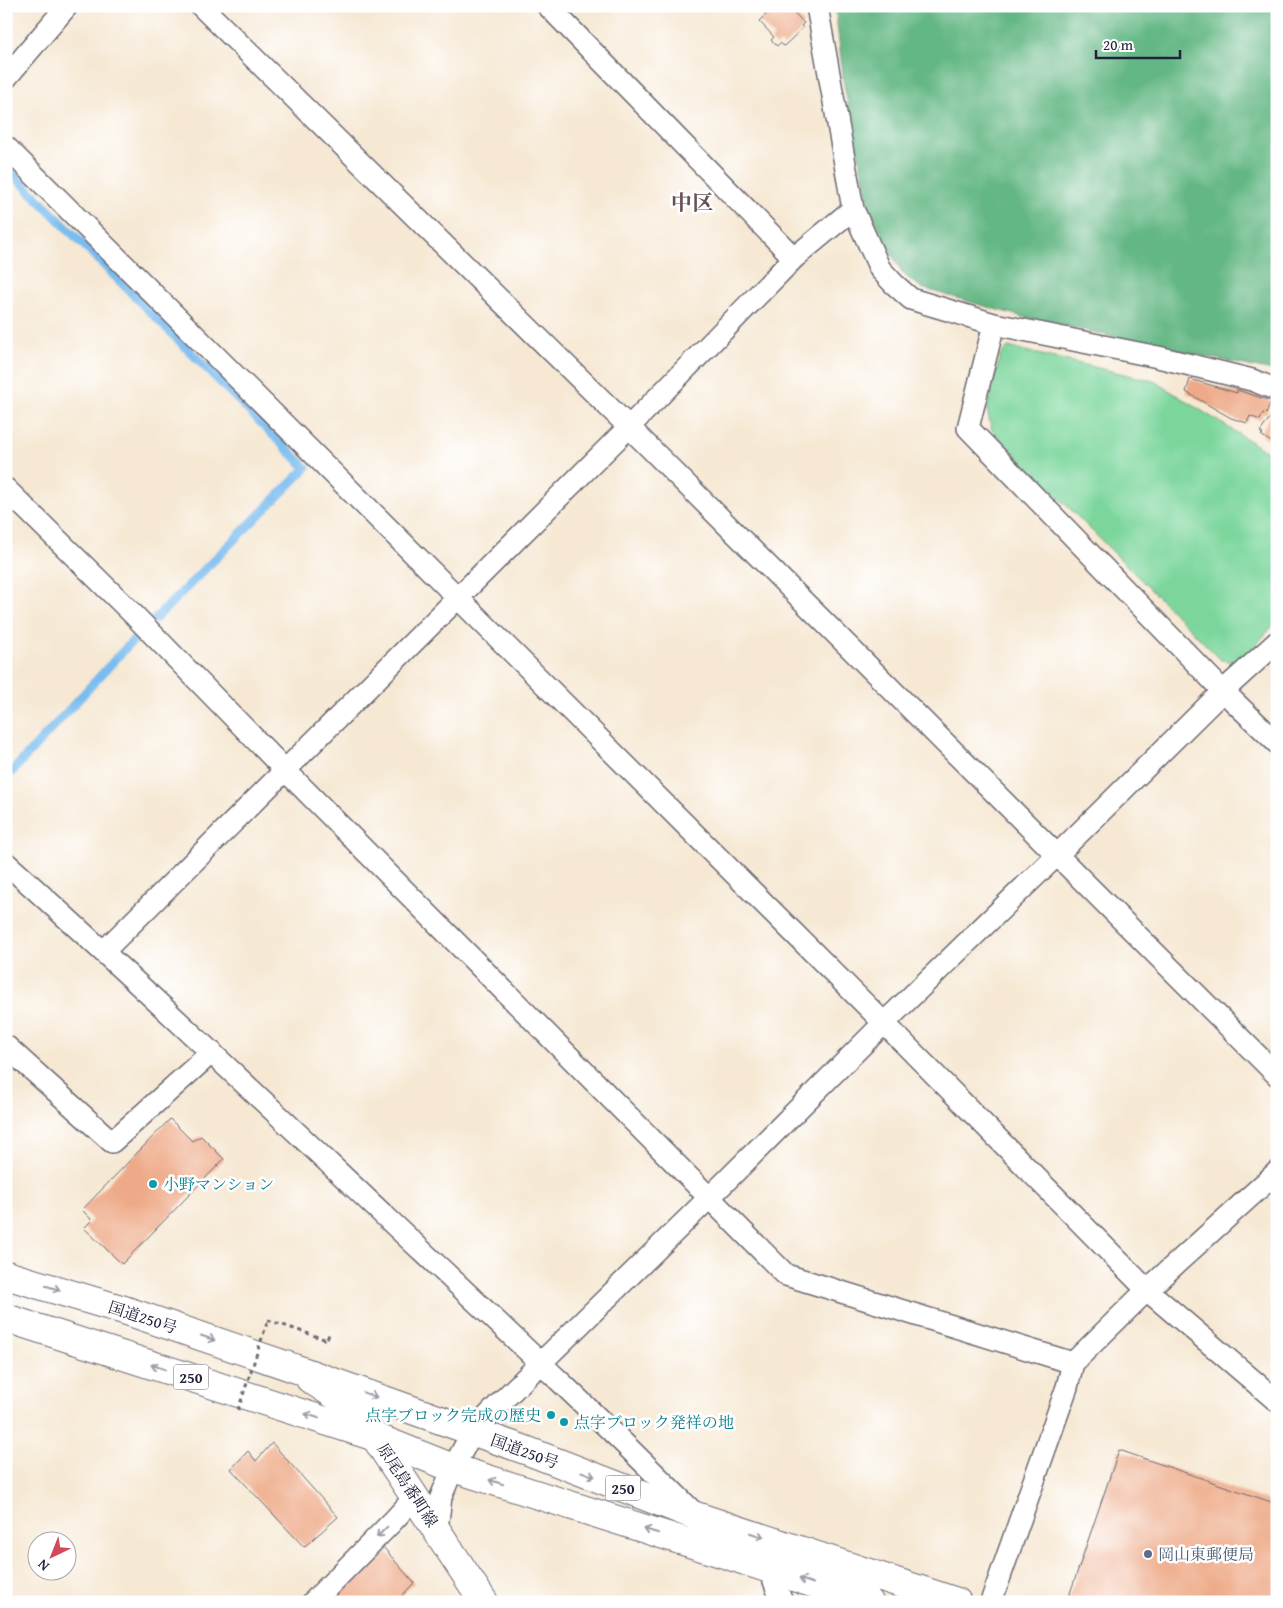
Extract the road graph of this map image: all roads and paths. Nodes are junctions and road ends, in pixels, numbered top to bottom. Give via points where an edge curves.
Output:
1 (67, 6) edge
2 (201, 6) edge
3 (548, 6) edge
4 (817, 6) edge
5 (6, 78) edge
6 (6, 147) edge
7 (853, 209) junction
8 (794, 258) junction
9 (994, 324) junction
10 (1277, 390) edge
11 (629, 427) junction
12 (6, 489) edge
13 (458, 598) junction
14 (1277, 642) edge
15 (1223, 692) junction
16 (1277, 743) edge
17 (285, 770) junction
18 (1057, 855) junction
19 (6, 863) edge
20 (104, 951) junction
21 (884, 1023) junction
22 (6, 1046) edge
23 (212, 1052) junction
24 (1277, 1075) edge
25 (1277, 1172) edge
26 (710, 1198) junction
27 (6, 1275) edge
28 (1147, 1290) junction
29 (6, 1318) edge
30 (329, 1334) dead end
31 (1073, 1362) junction
32 (542, 1365) junction
33 (291, 1366) junction
34 (1277, 1401) edge
35 (238, 1410) dead end
36 (473, 1431) junction
37 (375, 1436) junction
38 (452, 1468) junction
39 (416, 1497) junction
40 (696, 1516) junction
41 (437, 1529) junction
42 (740, 1559) junction
43 (769, 1568) junction
44 (312, 1602) edge
45 (484, 1602) edge
46 (782, 1602) edge
47 (869, 1602) edge
48 (957, 1602) edge
49 (991, 1602) edge

1 - 5 street
2 - 11 street
3 - 8 street
4 - 7 street
6 - 13 street
7 - 8 street
7 - 9 street via 880,269 911,299
8 - 11 street
9 - 10 street via 1158,357 1252,380
9 - 15 street via 968,428
11 - 13 street
11 - 18 street
12 - 17 street
13 - 17 street
13 - 21 street
14 - 15 street
15 - 16 street
15 - 18 street
17 - 20 street
17 - 26 street
18 - 21 street
18 - 24 street
19 - 20 street
20 - 23 street
21 - 26 street
21 - 28 street
22 - 23 street via 112,1142
23 - 32 street
25 - 28 street
26 - 31 street via 786,1275
26 - 32 street
27 -> 33 main road, 国道250号 / 250 via 124,1310
28 - 31 street
28 - 34 street
37 -> 29 main road, 250
30 - 35 path, bridge via 327,1340 268,1320
31 - 49 street
32 - 36 street
32 - 40 street
33 -> 36 main road, 国道250号 / 250
33 - 37 main road, 原尾島番町線 via 346,1403
36 - 38 street
36 -> 40 main road, 国道250号 / 250
37 - 38 main road, 250
37 - 39 main road, 原尾島番町線
38 - 41 street via 441,1498
42 -> 38 main road, 250
39 - 41 main road, 原尾島番町線
39 -> 44 street
40 - 42 street
40 -> 48 main road, 国道250号 / 250
41 - 45 main road, 原尾島番町線
42 - 43 main road, 250
43 - 46 street
47 -> 43 main road, 250

